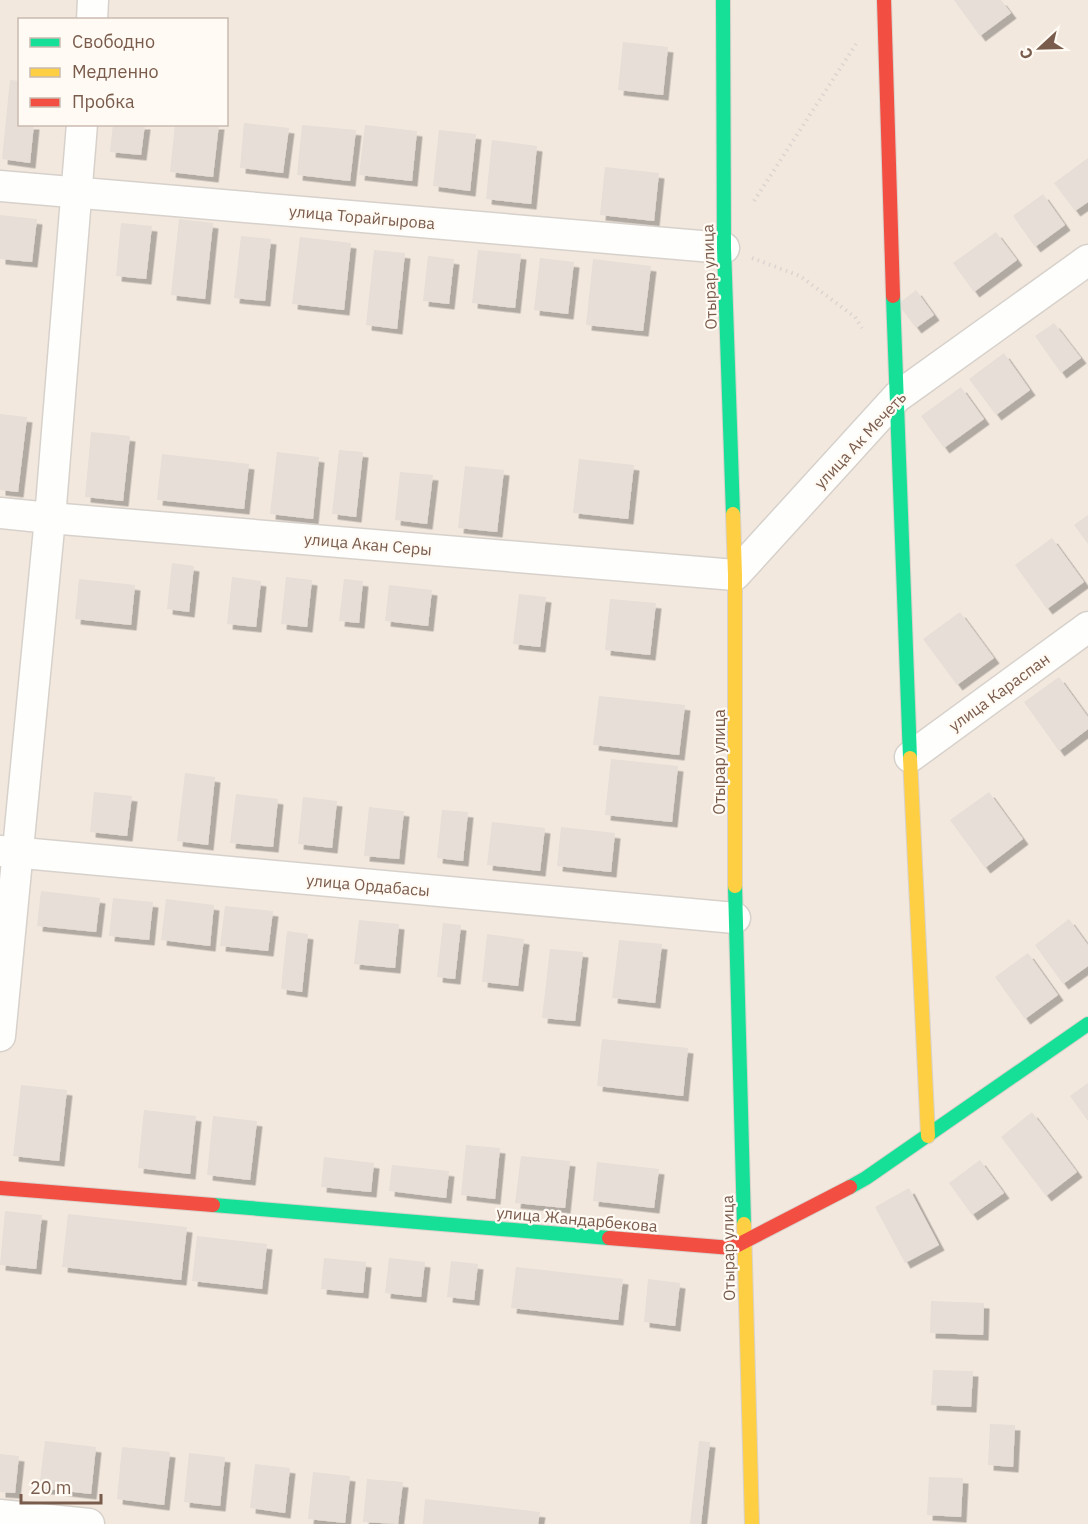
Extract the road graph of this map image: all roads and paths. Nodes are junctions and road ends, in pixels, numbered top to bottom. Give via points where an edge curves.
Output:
1 (93, 0) edge
2 (723, 0) edge
3 (884, 0) edge
4 (92, 18) edge
5 (858, 40) dead end
6 (82, 126) edge
7 (0, 186) edge
8 (76, 193) junction
9 (749, 208) dead end
10 (724, 248) junction
11 (1088, 260) edge
12 (867, 336) dead end
13 (897, 397) junction
14 (0, 513) edge
15 (50, 518) junction
16 (735, 575) junction
17 (1088, 627) edge
18 (910, 756) junction
19 (8, 851) edge
20 (735, 918) junction
21 (1088, 1024) edge
22 (0, 1036) edge
23 (928, 1136) junction
24 (0, 1188) edge
25 (745, 1241) junction
26 (0, 1515) edge
27 (89, 1524) edge
28 (752, 1524) edge

1 - 4 street
2 - 10 street, Отырар улица
3 - 13 street
5 - 9 path
6 - 8 street
7 - 8 street, улица Торайгырова
8 - 10 street, улица Торайгырова
8 - 15 street
10 - 12 path via 800,276 855,317
10 - 16 street, Отырар улица
11 - 13 street, улица Ак Мечеть
13 - 16 street, улица Ак Мечеть
13 - 18 street
14 - 15 street, улица Акан Серы
15 - 16 street, улица Акан Серы
15 - 19 street
16 - 20 street, Отырар улица
17 - 18 street, улица Караспан
18 - 23 street
19 - 20 street, улица Ордабасы
19 - 22 street
20 - 25 street, Отырар улица
21 - 23 street, улица Жандарбекова
23 - 25 street, улица Жандарбекова via 866,1178
24 - 25 street, улица Жандарбекова via 732,1248
25 - 28 street, Отырар улица
26 - 27 street

